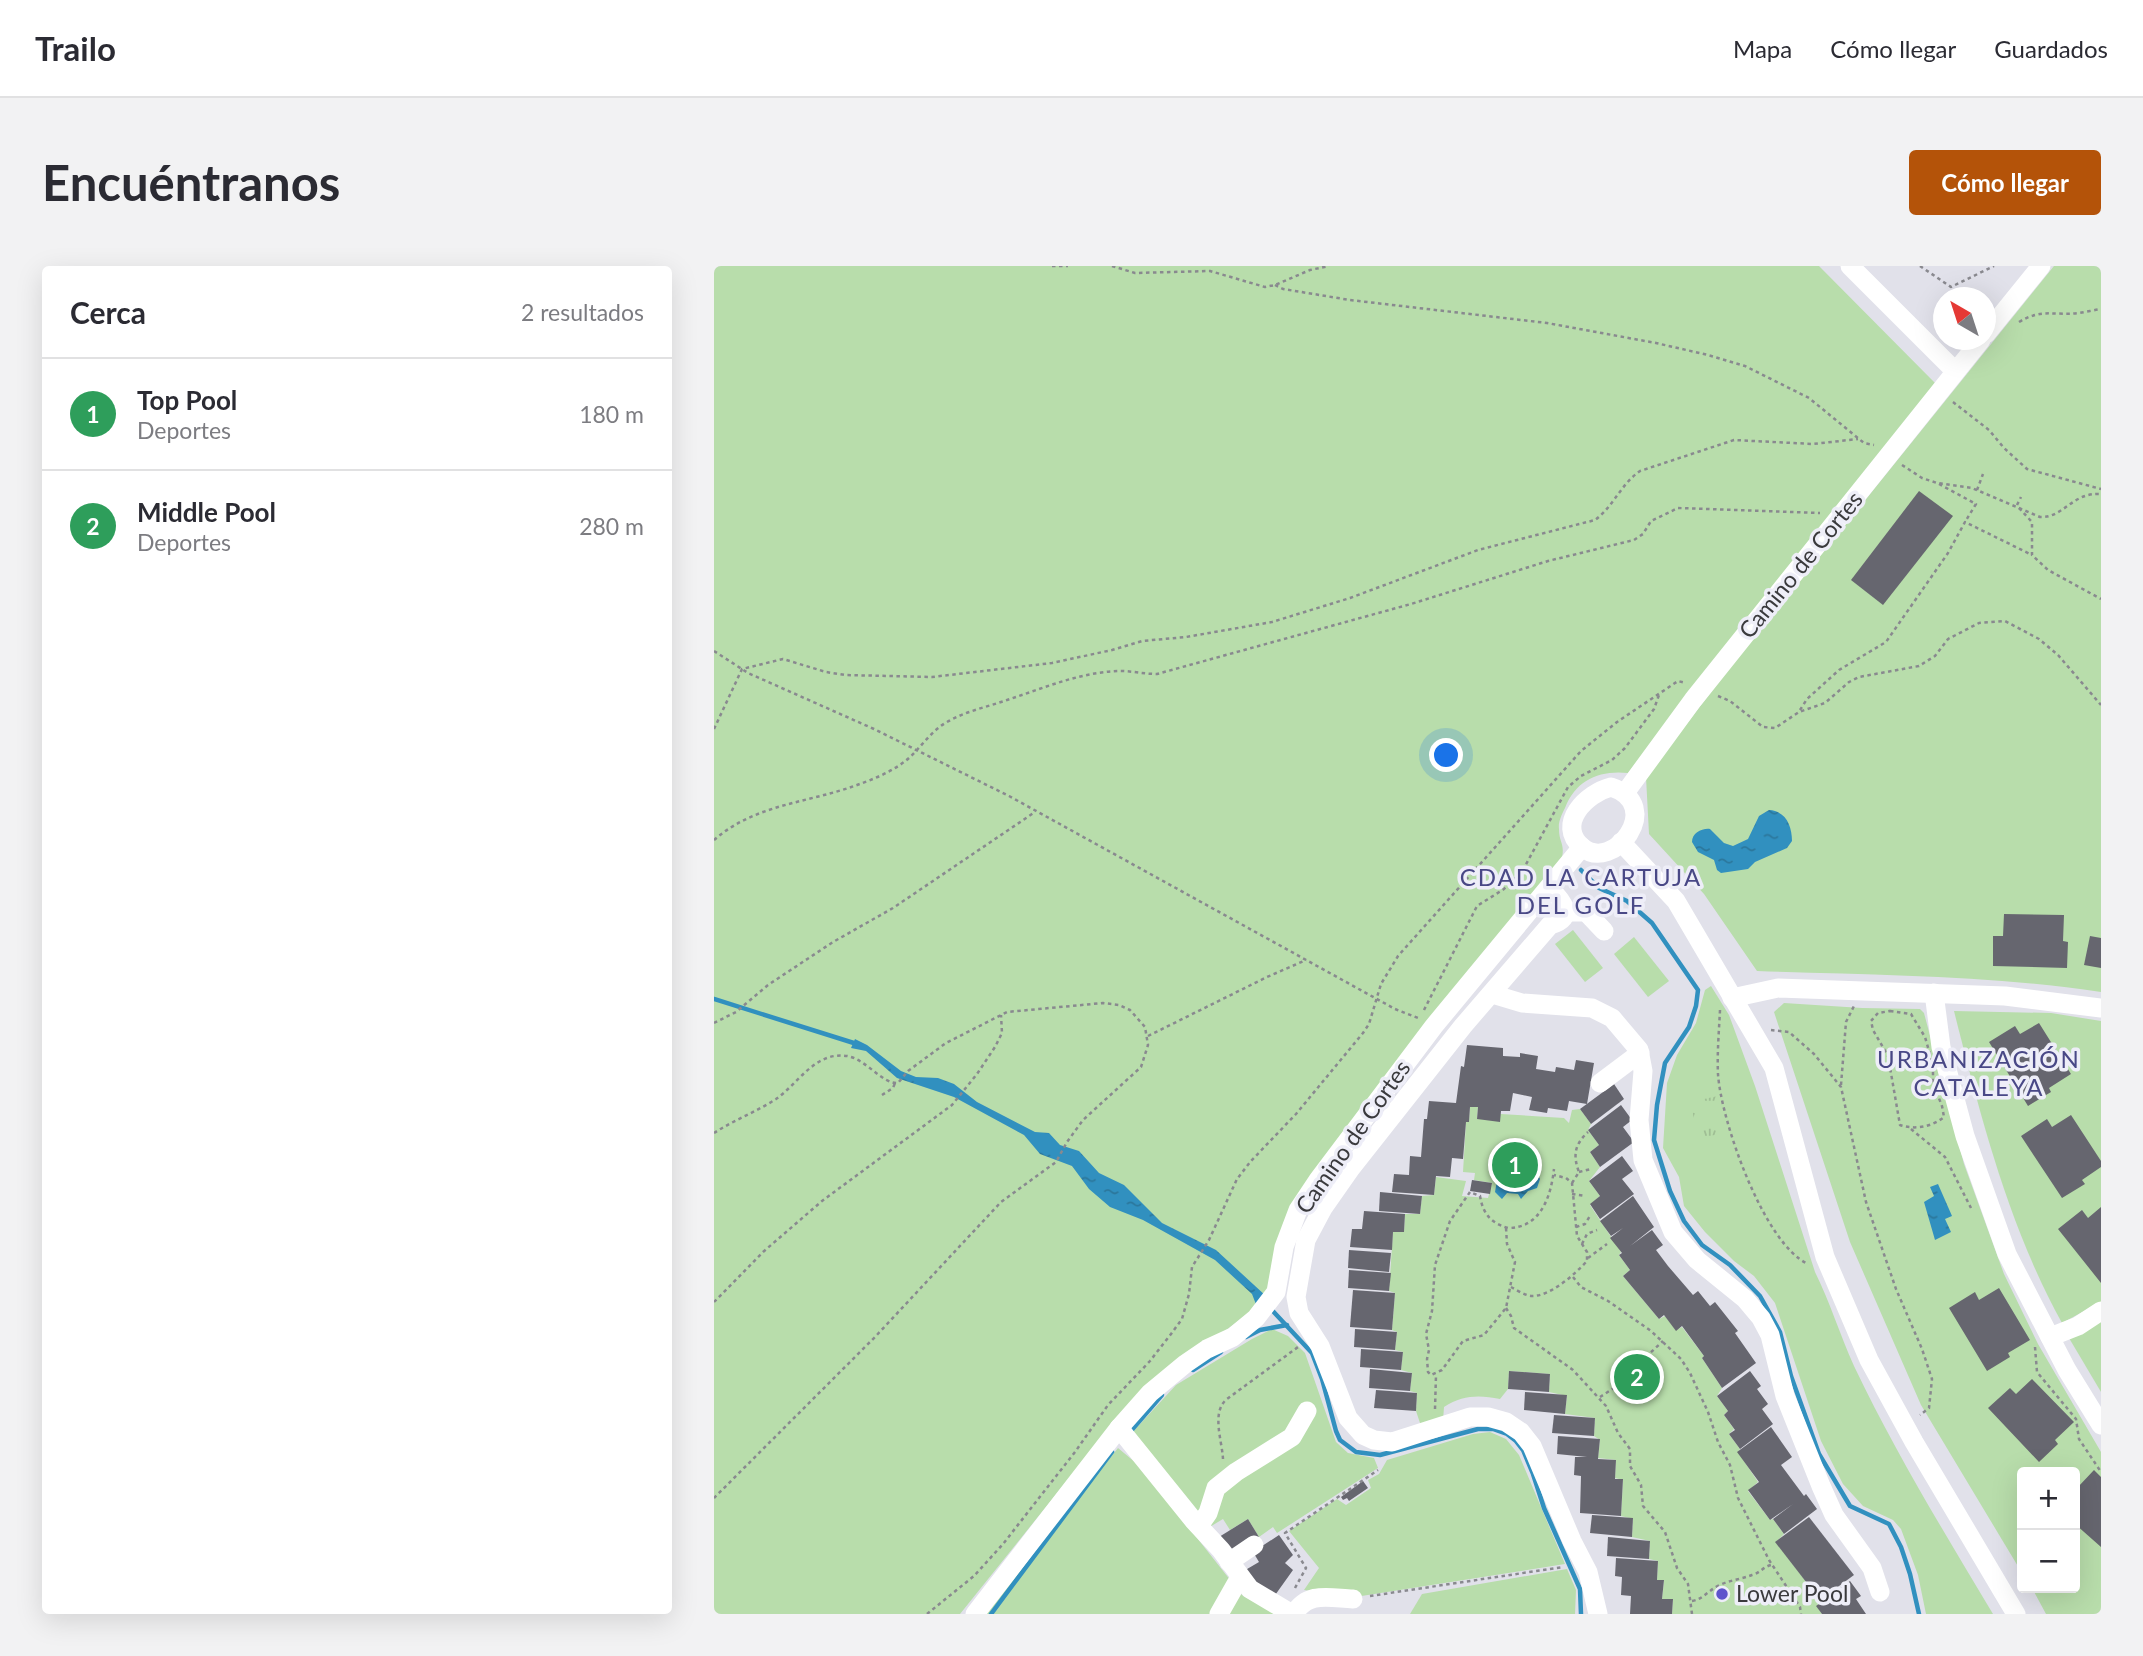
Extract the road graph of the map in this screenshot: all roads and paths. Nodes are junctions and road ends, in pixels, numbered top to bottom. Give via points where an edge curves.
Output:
1 (1052, 266) edge
2 (1068, 266) edge
3 (1112, 266) edge
4 (1850, 266) edge
5 (1920, 266) edge
6 (1994, 266) edge
7 (2041, 266) edge
8 (1329, 267) edge
9 (1199, 268) edge
10 (1275, 285) junction
11 (2101, 309) edge
12 (1996, 322) edge
13 (2012, 326) dead end
14 (1973, 350) edge
15 (1955, 371) junction
16 (1956, 393) dead end
17 (1860, 439) junction
18 (1899, 458) junction
19 (1983, 474) dead end
20 (1937, 483) junction
21 (1978, 490) junction
22 (2101, 491) edge
23 (2021, 497) dead end
24 (2017, 505) junction
25 (1823, 512) dead end
26 (1965, 522) junction
27 (2032, 555) junction
28 (2101, 599) edge
29 (714, 651) edge
30 (742, 669) junction
31 (1660, 694) dead end
32 (1799, 712) dead end
33 (714, 729) edge
34 (916, 750) junction
35 (1625, 793) junction
36 (1036, 811) junction
37 (714, 840) edge
38 (1621, 842) junction
39 (1582, 847) junction
40 (1556, 897) junction
41 (1604, 931) dead end
42 (1307, 960) junction
43 (1861, 991) junction
44 (1934, 993) junction
45 (1492, 994) junction
46 (1732, 998) junction
47 (2101, 1008) edge
48 (1001, 1015) junction
49 (1871, 1021) joint
50 (714, 1023) edge
51 (1426, 1023) junction
52 (1751, 1029) junction
53 (1148, 1036) junction
54 (1640, 1053) junction
55 (895, 1083) junction
56 (1600, 1083) dead end
57 (1841, 1087) junction
58 (882, 1095) dead end
59 (1588, 1132) dead end
60 (714, 1133) edge
61 (1553, 1169) dead end
62 (1591, 1169) dead end
63 (1579, 1172) junction
64 (1553, 1175) junction
65 (1572, 1183) junction
66 (1572, 1194) junction
67 (1585, 1196) dead end
68 (1590, 1216) dead end
69 (1506, 1227) junction
70 (1576, 1227) junction
71 (1597, 1230) dead end
72 (1209, 1240) dead end
73 (1582, 1244) junction
74 (1607, 1244) dead end
75 (1588, 1258) junction
76 (1830, 1266) junction
77 (1573, 1278) junction
78 (1511, 1287) junction
79 (714, 1302) edge
80 (1506, 1308) junction
81 (2101, 1311) edge
82 (2050, 1337) junction
83 (1663, 1341) junction
84 (1297, 1347) dead end
85 (1436, 1375) junction
86 (1600, 1397) junction
87 (1307, 1411) dead end
88 (2101, 1425) edge
89 (1905, 1427) junction
90 (1119, 1428) junction
91 (1437, 1428) junction
92 (1378, 1470) dead end
93 (1221, 1483) junction
94 (714, 1498) edge
95 (1199, 1526) junction
96 (1254, 1545) dead end
97 (1229, 1562) junction
98 (1771, 1565) junction
99 (1563, 1567) dead end
100 (1241, 1580) junction
101 (1880, 1592) dead end
102 (1353, 1599) joint
103 (1692, 1601) junction
104 (1290, 1612) edge
105 (927, 1614) edge
106 (975, 1614) edge
107 (1219, 1614) edge
108 (1598, 1614) edge
109 (1692, 1614) edge
110 (1801, 1614) edge
111 (2016, 1614) edge

1 - 2 path
3 - 9 path via 1135,273
4 - 15 street
5 - 6 path via 1951,286
7 - 12 street
8 - 10 path
9 - 10 path via 1255,286
10 - 17 path via 1350,300 1547,323 1708,355 1745,366 1809,398
11 - 13 path via 2077,314 2048,312
14 - 15 street, Camino de Cortes
15 - 18 street, Camino de Cortes
16 - 22 path via 1950,400 2028,469
17 - 18 path
17 - 30 path via 1717,444 1640,471 1595,520 1478,551 1272,622 1142,641 1040,665 932,677 845,675 783,659
18 - 20 path via 1922,478
18 - 35 street, Camino de Cortes via 1693,700
19 - 21 path
20 - 21 path
20 - 26 path via 1976,504
21 - 24 path
22 - 24 path via 2081,495 2045,517
23 - 24 path
24 - 27 path via 2032,522
25 - 34 path via 1678,508 1651,521 1634,540 1537,564 1411,604 1157,674 1123,671 1055,682 965,713 945,723
26 - 27 path
26 - 32 path via 1886,642 1839,670
27 - 28 path via 2048,570
29 - 30 path
30 - 33 path
30 - 34 path
31 - 51 path via 1625,748 1568,787 1524,868 1504,889 1477,906
34 - 36 path
34 - 37 path via 886,773 758,813
35 - 38 street via 1635,809 1634,823
35 - 39 street via 1611,787 1598,790 1576,811 1574,838
36 - 42 path
36 - 50 path
38 - 39 street via 1607,852 1593,854
38 - 46 street via 1676,901
39 - 40 street, Camino de Cortes
40 - 41 street via 1586,912
40 - 45 street via 1560,921 1550,925
40 - 51 street, Camino de Cortes
42 - 51 path
42 - 53 path
43 - 44 street
43 - 46 street via 1778,988
43 - 57 path via 1846,1022
44 - 47 street
44 - 82 street via 1941,1047 1965,1136 2007,1254
45 - 54 street via 1522,1003 1603,1012
45 - 91 street via 1462,1026 1323,1208 1306,1240 1297,1285 1299,1313 1320,1346 1354,1428 1374,1440 1392,1442
46 - 52 street
46 - 76 path via 1720,1009 1718,1076 1733,1147 1756,1198 1785,1244 1806,1263
48 - 53 path via 1119,1005 1139,1017
48 - 55 path via 946,1043
48 - 79 path via 1002,1033 995,1047 952,1105 822,1201
49 - 49 path via 1888,1056 1900,1125 1911,1129 1937,1123 1944,1117 1942,1106 1919,1025 1911,1014 1890,1011 1878,1013
51 - 90 street, Camino de Cortes via 1298,1210 1284,1247 1276,1292 1233,1337 1206,1349 1150,1393
52 - 57 path via 1789,1032
52 - 76 street via 1774,1068
53 - 94 path via 1140,1067 1089,1114 1056,1162 1001,1202 875,1338
54 - 56 street
54 - 101 street via 1643,1160 1657,1199 1673,1232 1761,1318 1785,1396 1825,1496 1872,1568
55 - 58 path
55 - 60 path via 857,1058 830,1056 777,1098
57 - 89 path via 1866,1202 1932,1379 1929,1408
59 - 63 path via 1576,1149
61 - 64 path
62 - 63 path
63 - 65 path
64 - 65 path
64 - 69 path via 1540,1212 1524,1225
65 - 66 path
66 - 67 path
66 - 70 path
68 - 70 path
69 - 78 path via 1507,1244 1516,1262
69 - 85 path via 1490,1220 1480,1196 1470,1192 1450,1221 1435,1265 1426,1334 1428,1372
70 - 73 path
71 - 73 path via 1585,1236
72 - 105 path via 1192,1267 1182,1319 1171,1334 1108,1405 1003,1544 974,1576
73 - 75 path
74 - 75 path
75 - 77 path
76 - 89 street via 1869,1360
77 - 78 path via 1535,1296
77 - 83 path
78 - 80 path
80 - 85 path via 1484,1335 1463,1341
80 - 86 path via 1514,1328 1573,1370
81 - 82 street
82 - 88 street
83 - 86 path via 1627,1367 1614,1389
83 - 98 path via 1690,1373 1730,1465 1738,1498
84 - 93 path via 1220,1406
85 - 91 path via 1433,1417
86 - 103 path via 1629,1446 1630,1470 1641,1485 1643,1506 1665,1532
87 - 93 street via 1292,1437
89 - 111 street
90 - 95 street
90 - 106 street, Camino de Cortes
91 - 108 street via 1470,1417 1489,1417 1521,1432 1532,1446 1588,1572
92 - 104 path via 1285,1533 1306,1568
93 - 95 street
95 - 97 street
96 - 97 street
97 - 100 street
98 - 103 path via 1723,1583
98 - 110 path
99 - 102 path
100 - 104 street
100 - 107 street
102 - 104 street via 1312,1598
103 - 109 path

